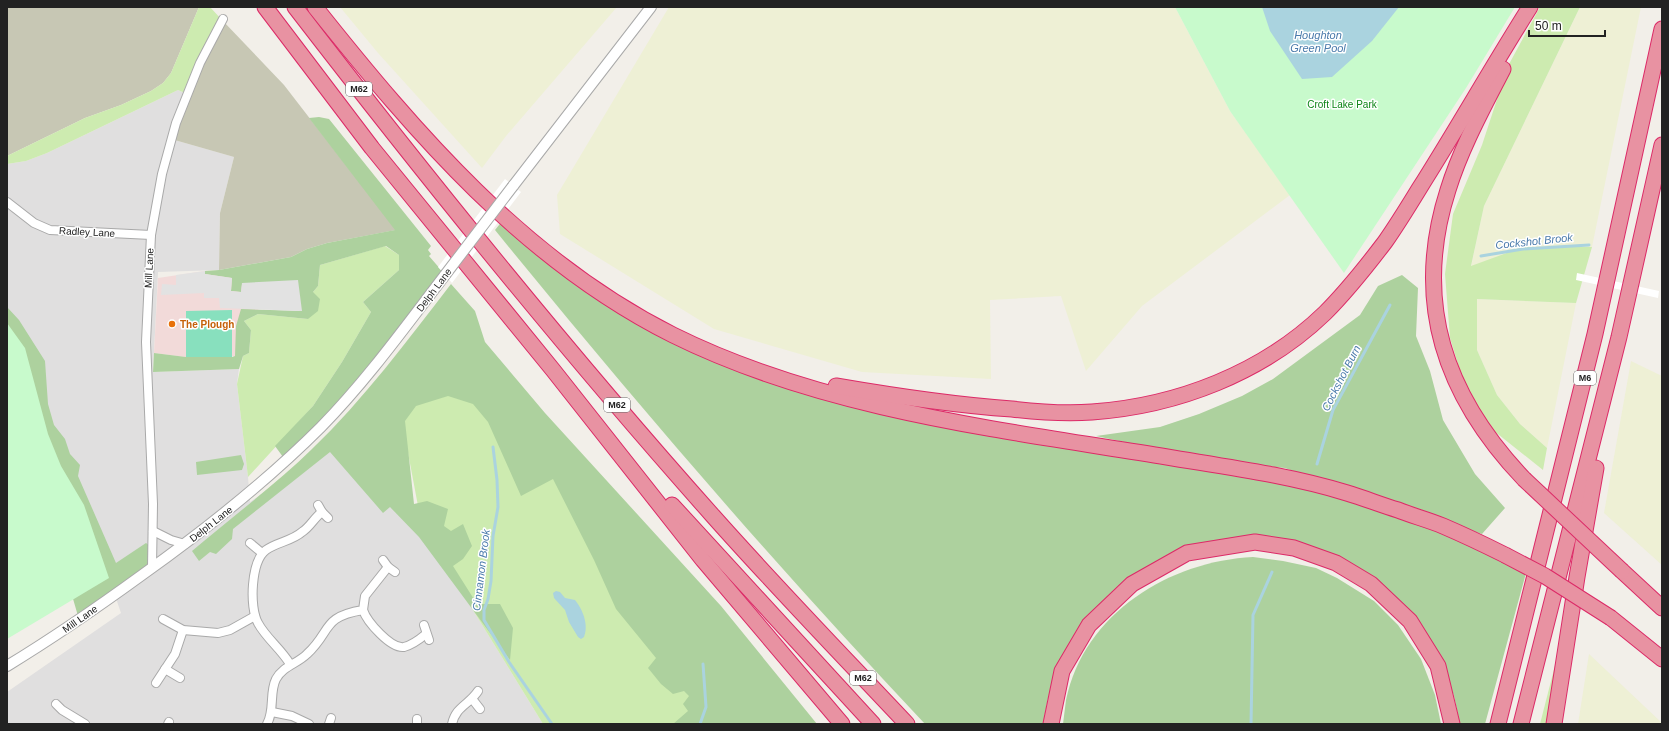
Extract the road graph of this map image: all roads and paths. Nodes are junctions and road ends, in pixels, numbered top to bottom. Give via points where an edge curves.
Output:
1 (265, 7) edge
2 (295, 7) edge
3 (315, 7) edge
4 (651, 7) edge
5 (1530, 7) edge
6 (1536, 7) edge
7 (223, 18) dead end
8 (1662, 29) edge
9 (1662, 145) edge
10 (7, 202) edge
11 (151, 235) junction
12 (1619, 337) junction
13 (553, 370) junction
14 (774, 376) junction
15 (323, 512) dead end
16 (153, 531) junction
17 (250, 542) dead end
18 (185, 544) junction
19 (262, 553) junction
20 (389, 566) dead end
21 (152, 568) junction
22 (1662, 608) edge
23 (363, 610) junction
24 (255, 616) junction
25 (163, 619) dead end
26 (424, 625) dead end
27 (183, 630) junction
28 (1662, 659) edge
29 (290, 664) junction
30 (7, 666) edge
31 (166, 669) junction
32 (180, 678) dead end
33 (156, 683) dead end
34 (478, 692) dead end
35 (473, 700) junction
36 (56, 704) dead end
37 (480, 709) dead end
38 (272, 712) junction
39 (85, 724) edge
40 (267, 724) edge
41 (309, 724) edge
42 (452, 724) edge
43 (842, 724) edge
44 (873, 724) edge
45 (907, 724) edge
46 (1051, 724) edge
47 (1452, 724) edge
48 (1498, 724) edge
49 (1521, 724) edge
50 (1554, 724) edge

1 - 13 highway, M62 via 372,148
2 - 45 highway, M62 via 395,136 569,350 713,517
3 - 14 highway via 370,75 450,166 483,199 567,270 632,313 672,335
4 - 18 street, Delph Lane, bridge via 359,385 321,427 263,482
5 - 14 highway via 1387,240 1352,284 1324,314 1297,337 1229,378 1186,395 1140,406 1091,413 981,407
6 - 22 highway, bridge via 1462,154 1448,190 1438,226 1433,262 1434,298 1439,333 1450,369 1463,397 1478,422 1510,464
7 - 11 street, Mill Lane via 200,63 176,123 162,174
8 - 48 highway, M6 via 1595,334
9 - 12 highway, M6
10 - 11 street, Radley Lane via 34,223 50,230
11 - 16 street, Mill Lane via 146,342
12 - 49 highway, M6
12 - 50 highway
13 - 43 highway via 703,560
13 - 44 highway, M62 via 693,529
14 - 28 highway, bridge via 828,393 918,415 1263,473 1346,492 1441,525 1545,576 1611,618
15 - 19 street via 302,532
16 - 18 street via 164,538
16 - 21 street, Mill Lane
17 - 19 street
18 - 21 street, Mill Lane
19 - 24 street via 253,587 252,602
20 - 23 street via 366,596
21 - 30 street, Mill Lane via 85,616
23 - 26 street via 370,623 396,646 409,645 428,637
23 - 29 street via 333,620 310,652
24 - 27 street via 226,632
24 - 29 street
25 - 27 street
27 - 31 street via 175,654
29 - 38 street via 274,683
31 - 32 street
31 - 33 street
34 - 35 street
35 - 37 street
35 - 42 street via 458,710
36 - 39 street
38 - 40 street
38 - 41 street via 292,716
46 - 47 highway via 1062,671 1089,625 1132,584 1187,553 1255,542 1294,548 1336,563 1371,584 1410,621 1438,666

